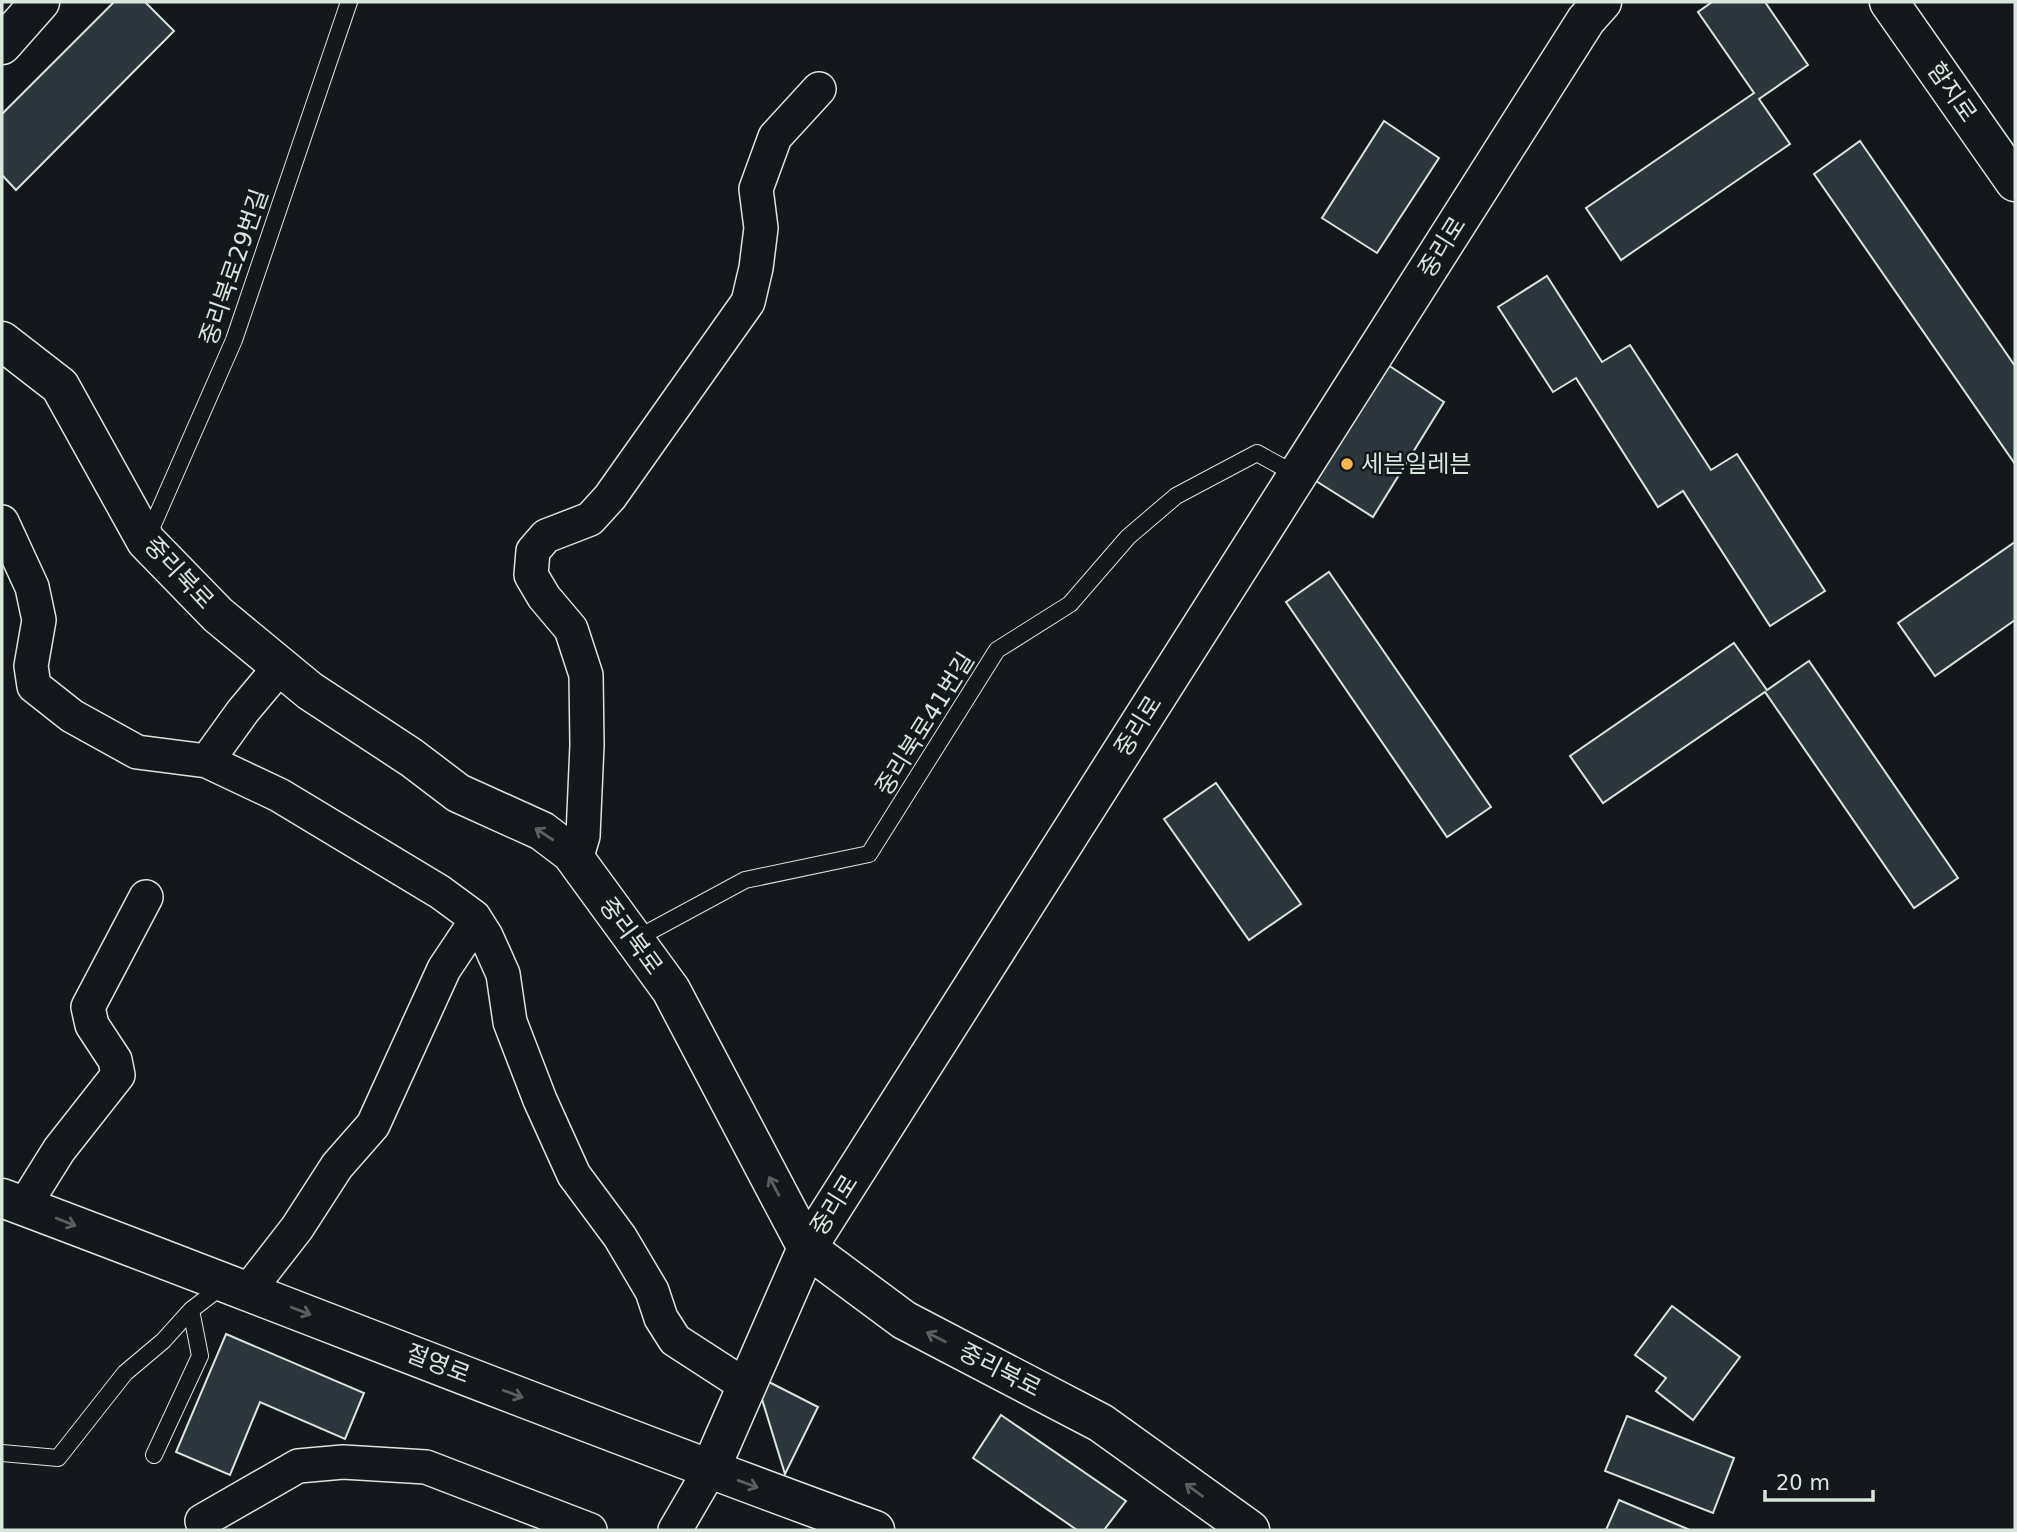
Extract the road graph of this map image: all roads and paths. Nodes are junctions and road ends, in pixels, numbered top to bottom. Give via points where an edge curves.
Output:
1 (40, 2) edge
2 (349, 2) edge
3 (1601, 2) edge
4 (1889, 2) edge
5 (2, 45) edge
6 (819, 89) dead end
7 (2015, 182) edge
8 (2, 341) edge
9 (1297, 475) junction
10 (2, 522) edge
11 (146, 541) junction
12 (280, 667) junction
13 (207, 761) junction
14 (576, 860) junction
15 (146, 897) dead end
16 (476, 921) junction
17 (634, 940) junction
18 (13, 1202) edge
19 (807, 1248) junction
20 (238, 1287) junction
21 (191, 1310) junction
22 (746, 1386) junction
23 (2, 1453) edge
24 (154, 1455) dead end
25 (710, 1470) junction
26 (202, 1521) dead end
27 (590, 1530) edge
28 (676, 1530) edge
29 (875, 1530) edge
30 (1250, 1530) edge

1 - 5 main road
2 - 11 lane, 중리북로29번길 via 234,340
3 - 9 main road, 중리로
4 - 7 main road, 함지로
6 - 14 street via 775,137 756,190 761,228 748,302 610,497 590,519 546,536 533,551 531,575 571,629 586,675 583,836
8 - 11 main road, 중리북로 via 60,386
9 - 17 lane, 중리북로41번길 via 1257,453 1176,496 1128,537 1070,604 997,650 869,854 745,880
9 - 19 main road, 중리로
10 - 13 street via 32,587 39,620 31,666 34,685 72,716 137,752
11 - 12 main road, 중리북로 via 218,615
12 - 13 street
14 -> 12 main road, 중리북로 via 542,831 458,793
13 - 16 street via 290,802 440,892
14 - 17 main road, 중리북로
15 - 18 street via 88,1007 92,1025 115,1060 118,1075
16 - 20 street via 444,969 373,1125 337,1166 297,1228
16 - 22 street via 503,974 510,1022 574,1175 620,1237 675,1340
19 -> 17 main road, 중리북로 via 671,990
18 -> 20 main road, 절영로
19 - 22 main road, 중리로
30 -> 19 main road, 중리북로 via 1101,1423 904,1320
20 - 21 lane
20 -> 25 main road, 절영로
21 - 23 lane via 125,1373 58,1458
21 - 24 lane via 200,1356
22 - 25 main road, 중리로
25 - 28 street
25 -> 29 main road, 절영로
26 - 27 street via 298,1466 343,1462 425,1467

